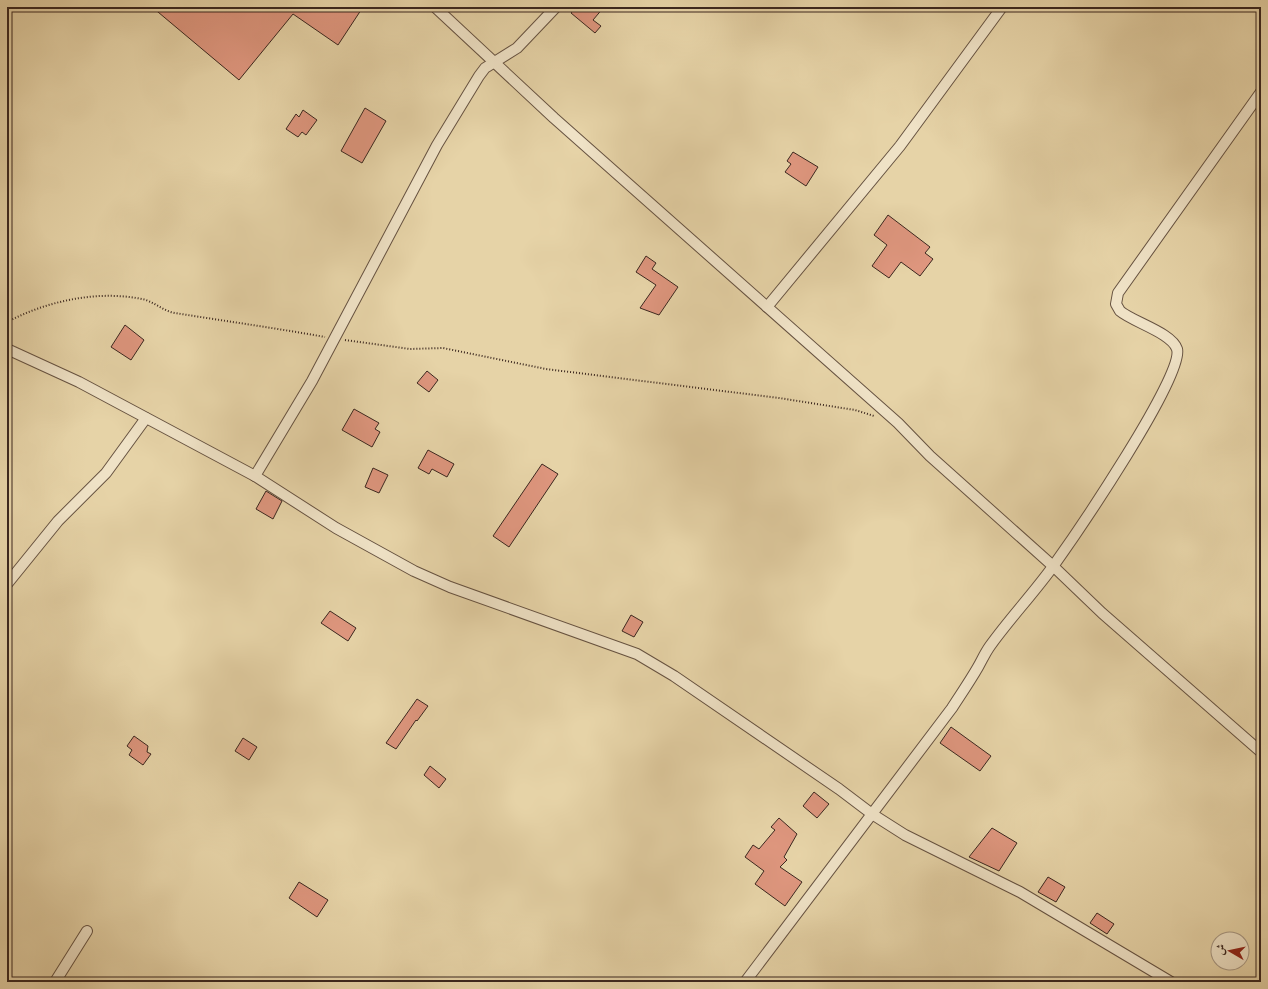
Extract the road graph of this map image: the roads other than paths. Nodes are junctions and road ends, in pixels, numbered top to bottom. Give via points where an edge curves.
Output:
1 (435, 7) edge
2 (556, 7) edge
3 (1002, 7) edge
4 (495, 62) junction
5 (1261, 92) edge
6 (767, 307) junction
7 (7, 350) edge
8 (146, 418) junction
9 (255, 476) junction
10 (1053, 566) junction
11 (7, 584) edge
12 (1261, 752) edge
13 (872, 814) junction
14 (88, 931) dead end
15 (55, 982) edge
16 (745, 982) edge
17 (1171, 982) edge

1 - 4 street
2 - 4 street via 516,48
3 - 6 street via 900,146
4 - 6 street via 554,118
4 - 9 street via 485,68 479,76 437,145 312,381
5 - 10 street via 1118,293 1116,304 1120,311 1172,342 1178,351 1177,360 1139,434 1111,481
6 - 10 street
7 - 8 street via 79,382
8 - 9 street
8 - 11 street via 106,473 58,522
9 - 13 street via 336,528 414,571 450,587 637,654 674,676
10 - 12 street via 1102,613
10 - 13 street via 989,648 952,708
13 - 16 street
13 - 17 street via 905,835 1020,892
14 - 15 street

